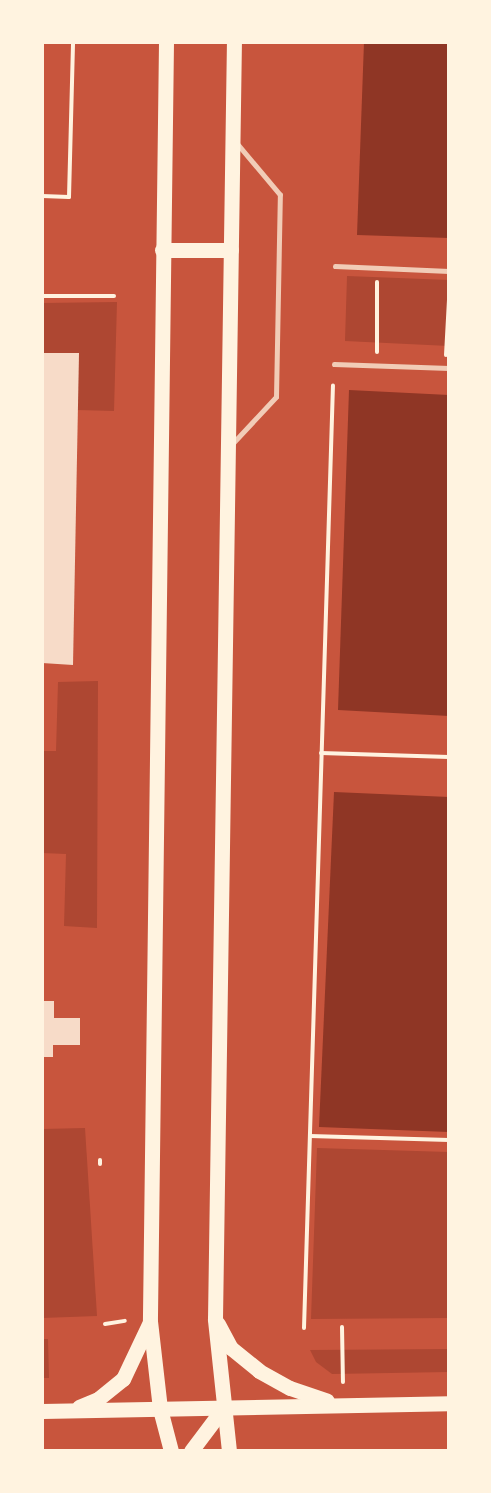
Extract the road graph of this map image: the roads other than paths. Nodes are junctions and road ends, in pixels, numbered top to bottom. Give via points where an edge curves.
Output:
1 (166, 42) edge
2 (234, 42) edge
3 (232, 140) junction
4 (162, 250) junction
5 (231, 250) junction
6 (335, 266) dead end
7 (449, 271) edge
8 (334, 364) dead end
9 (447, 368) edge
10 (228, 448) junction
11 (215, 1319) junction
12 (150, 1321) junction
13 (449, 1403) edge
14 (344, 1405) junction
15 (224, 1407) junction
16 (160, 1409) junction
17 (70, 1410) junction
18 (42, 1411) edge
19 (171, 1451) edge
20 (191, 1451) edge
21 (229, 1451) edge

1 - 4 main road
2 - 3 main road
3 - 5 main road
3 - 10 lane via 280,195 276,397
4 - 5 main road
4 - 12 main road
5 - 10 main road
6 - 7 street
8 - 9 street
10 - 11 main road
11 - 14 main road via 231,1348 259,1371 307,1394
11 - 15 main road
12 - 16 main road
12 - 17 main road via 123,1379 98,1399
13 - 14 main road
14 - 15 main road
15 - 16 main road
15 - 20 main road
15 - 21 main road
16 - 17 main road
16 - 19 main road
17 - 18 main road

